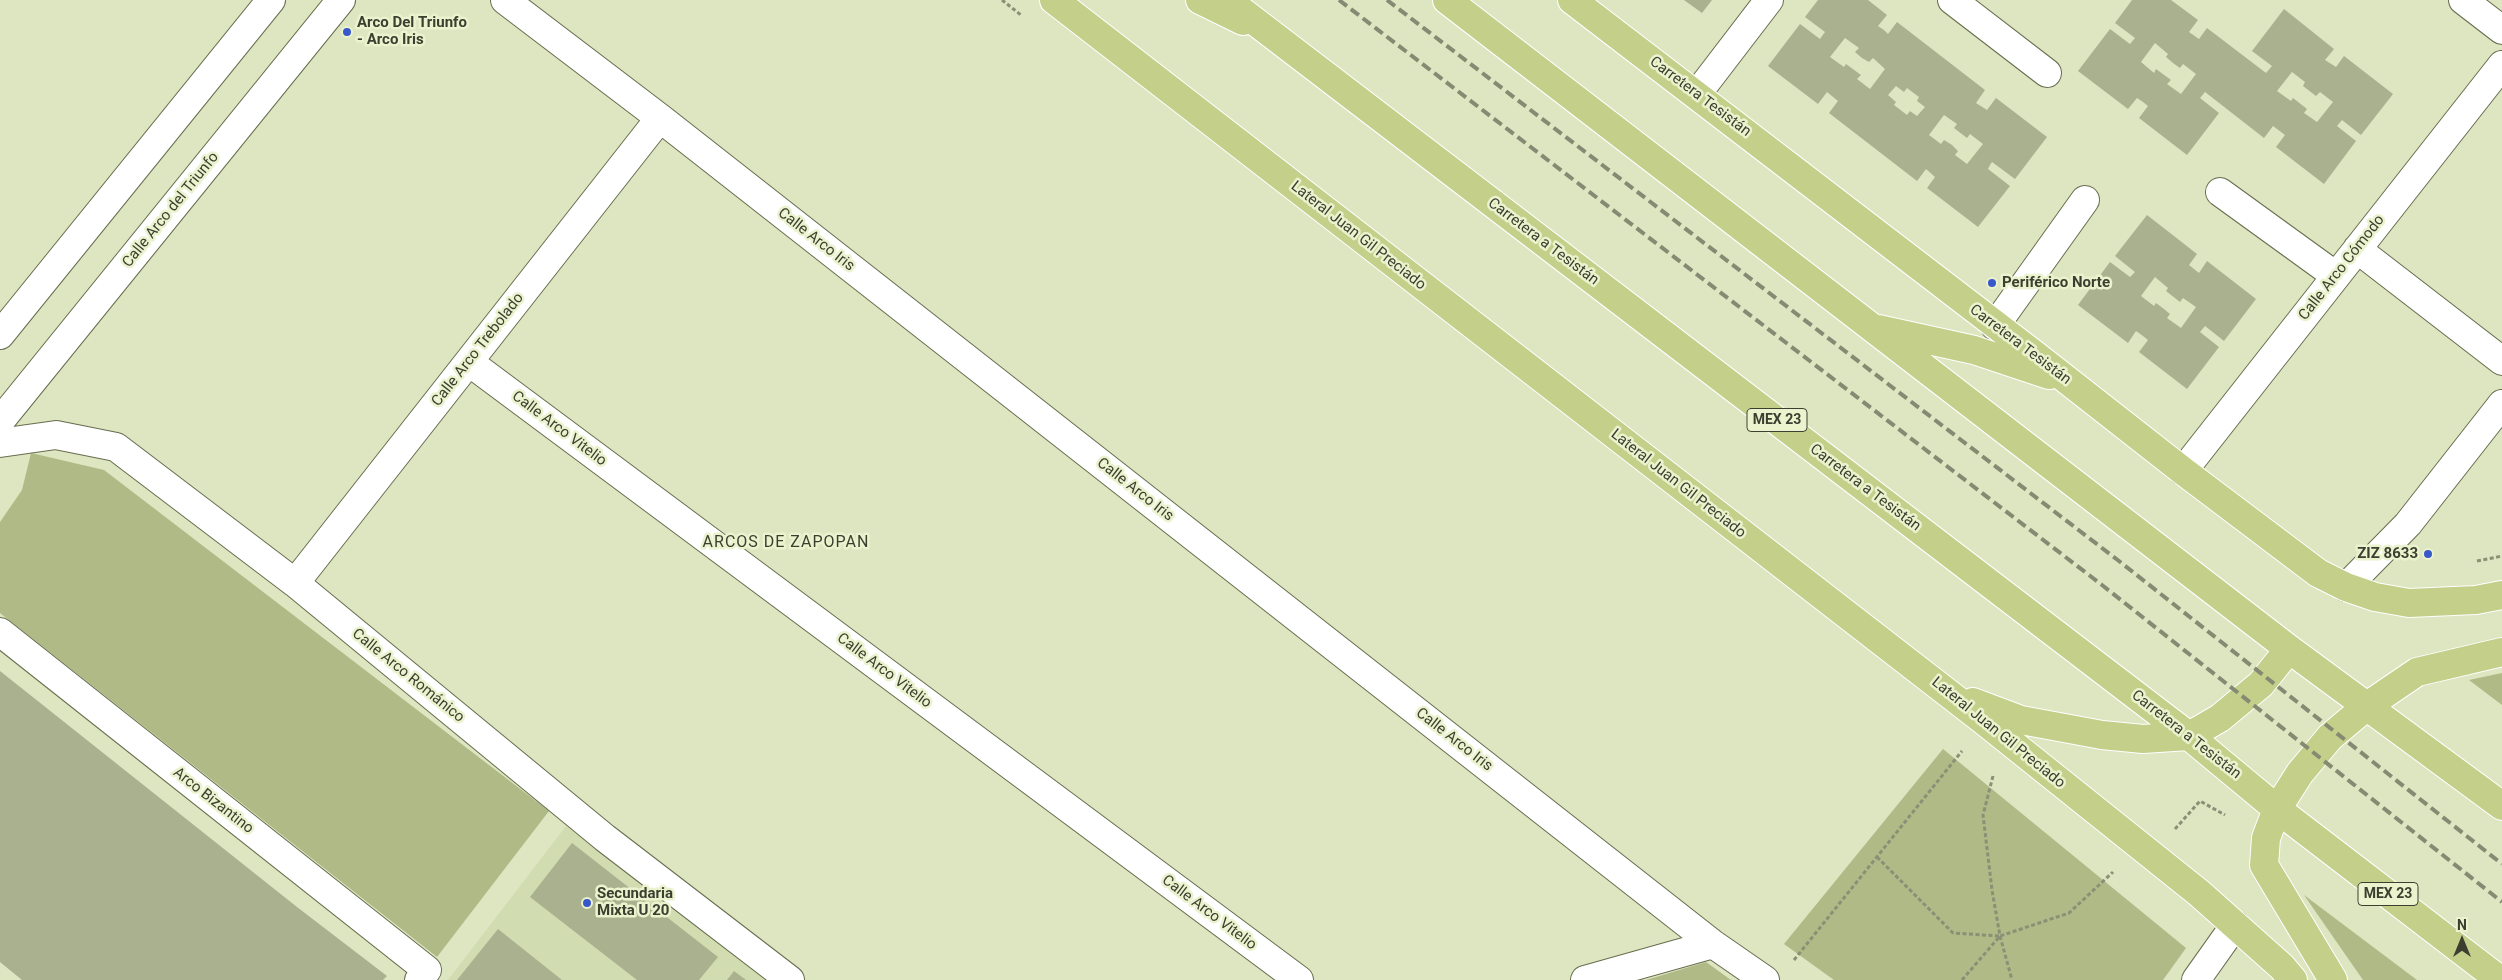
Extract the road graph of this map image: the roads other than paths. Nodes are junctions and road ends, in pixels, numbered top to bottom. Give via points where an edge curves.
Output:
1 (270, 0) edge
2 (341, 0) edge
3 (505, 0) edge
4 (1054, 0) edge
5 (1200, 0) edge
6 (1228, 0) edge
7 (1447, 0) edge
8 (1480, 0) edge
9 (1572, 0) edge
10 (1769, 0) edge
11 (1952, 0) edge
12 (2463, 0) edge
13 (2502, 30) edge
14 (1274, 35) junction
15 (2502, 64) edge
16 (2048, 73) dead end
17 (1549, 78) junction
18 (1697, 94) junction
19 (660, 118) junction
20 (2220, 192) dead end
21 (2085, 200) dead end
22 (2357, 249) junction
23 (2336, 276) junction
24 (1995, 326) junction
25 (1871, 327) junction
26 (0, 335) edge
27 (2502, 361) edge
28 (469, 362) junction
29 (2069, 382) junction
30 (2502, 404) edge
31 (0, 425) edge
32 (2182, 471) junction
33 (295, 583) junction
34 (2346, 587) junction
35 (2502, 594) edge
36 (0, 632) edge
37 (2289, 649) junction
38 (2502, 652) edge
39 (1912, 665) junction
40 (2367, 706) junction
41 (2189, 736) junction
42 (2502, 806) edge
43 (2277, 809) junction
44 (2235, 925) junction
45 (1713, 944) junction
46 (423, 975) edge
47 (790, 980) edge
48 (1299, 980) edge
49 (1586, 980) edge
50 (1765, 980) edge
51 (2196, 980) edge
52 (2293, 980) edge
53 (2333, 980) edge
54 (2500, 980) edge

1 - 26 street
2 - 31 street, Calle Arco del Triunfo
3 - 19 street, Calle Arco Iris
4 - 39 main road, Lateral Juan Gil Preciado
5 - 14 main road
6 - 14 main road, Carretera a Tesistán / MEX 23
7 - 17 main road
8 - 17 main road
9 - 18 main road, Carretera Tesistán
10 - 18 street
11 - 16 street
12 - 13 street
14 - 41 main road, Carretera a Tesistán / MEX 23
15 - 22 street, Calle Arco Cómodo
17 - 25 main road
18 - 24 main road, Carretera Tesistán
19 - 28 street, Calle Arco Trebolado
19 - 45 street, Calle Arco Iris
20 - 23 street
21 - 24 street
22 - 23 street, Calle Arco Cómodo
22 - 27 street
23 - 32 street, Calle Arco Cómodo
24 - 29 main road, Carretera Tesistán
25 - 29 main road via 1974,350
25 - 37 main road
28 - 33 street, Calle Arco Trebolado
28 - 48 street, Calle Arco Vitelio
29 - 32 main road, Carretera Tesistán
30 - 34 street via 2408,524
31 - 33 street, Calle Arco Románico via 116,447
32 - 34 main road, Carretera Tesistán via 2311,568
33 - 47 street, Calle Arco Románico via 605,838
34 - 35 main road, Carretera Tesistán via 2389,601 2408,603 2476,600
36 - 46 street, Arco Bizantino
37 - 40 main road
37 - 41 main road via 2261,684 2220,718
38 - 40 main road via 2418,672
39 - 41 main road via 1948,690 1983,708 2021,720 2102,736 2143,739
39 - 44 main road, Lateral Juan Gil Preciado
40 - 42 main road
40 - 43 main road via 2330,737 2300,773
41 - 43 main road, Carretera a Tesistán / MEX 23
43 - 53 main road via 2266,838 2264,865
43 - 54 main road, Carretera a Tesistán / MEX 23
44 - 51 street
44 - 52 main road, Lateral Juan Gil Preciado
45 - 49 street
45 - 50 street, Calle Arco Iris

